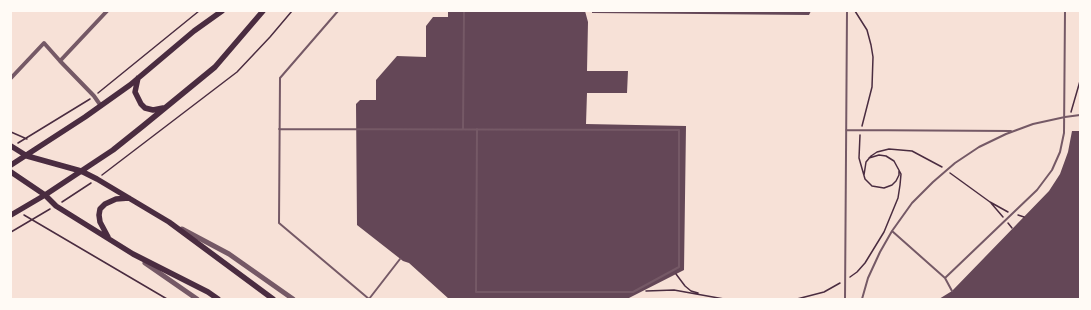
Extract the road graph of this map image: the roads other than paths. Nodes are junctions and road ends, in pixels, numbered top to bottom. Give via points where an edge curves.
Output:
1 (263, 11) edge
2 (338, 11) edge
3 (464, 11) edge
4 (847, 11) edge
5 (1065, 11) edge
6 (105, 12) edge
7 (220, 12) edge
8 (60, 61) junction
9 (11, 78) edge
10 (138, 78) junction
11 (101, 106) junction
12 (165, 108) junction
13 (1080, 115) edge
14 (1065, 116) junction
15 (279, 129) junction
16 (463, 129) junction
17 (477, 129) junction
18 (846, 130) junction
19 (1014, 131) junction
20 (12, 146) edge
21 (27, 156) junction
22 (11, 166) edge
23 (81, 171) junction
24 (11, 172) edge
25 (45, 195) junction
26 (129, 198) junction
27 (11, 215) edge
28 (169, 222) junction
29 (892, 231) junction
30 (108, 238) junction
31 (133, 254) junction
32 (400, 259) dead end
33 (945, 278) junction
34 (952, 291) dead end
35 (197, 299) edge
36 (218, 299) edge
37 (273, 299) edge
38 (293, 299) edge
39 (369, 299) edge
40 (845, 299) edge
41 (862, 299) edge

1 - 12 main road via 215,67
2 - 15 lane via 280,78
3 - 16 lane
4 - 18 lane
5 - 14 lane
6 - 8 street
7 - 10 main road
8 - 9 street via 44,43
8 - 11 street
10 - 11 main road
10 - 12 main road via 135,92 141,104 153,110
11 - 21 main road
12 - 23 main road via 113,150
13 - 14 lane
14 - 19 lane
14 - 33 lane via 1060,152 1052,170 1037,190
15 - 16 lane
15 - 39 lane via 279,223
16 - 17 lane
17 - 17 lane via 679,130 679,267 633,292 476,292
18 - 19 lane
18 - 40 lane
19 - 29 lane via 979,147 955,163 917,198
20 - 21 main road
21 - 22 main road
21 - 23 main road
23 - 25 main road
23 - 26 main road
24 - 25 main road
25 - 27 main road
25 - 30 main road via 56,206
26 - 28 main road
26 - 30 main road via 116,199 100,209 100,222
28 - 37 main road
28 - 38 street via 229,254
29 - 33 lane
29 - 41 lane via 868,278
30 - 31 main road
31 - 35 street
31 - 36 main road
32 - 39 lane
33 - 34 lane

